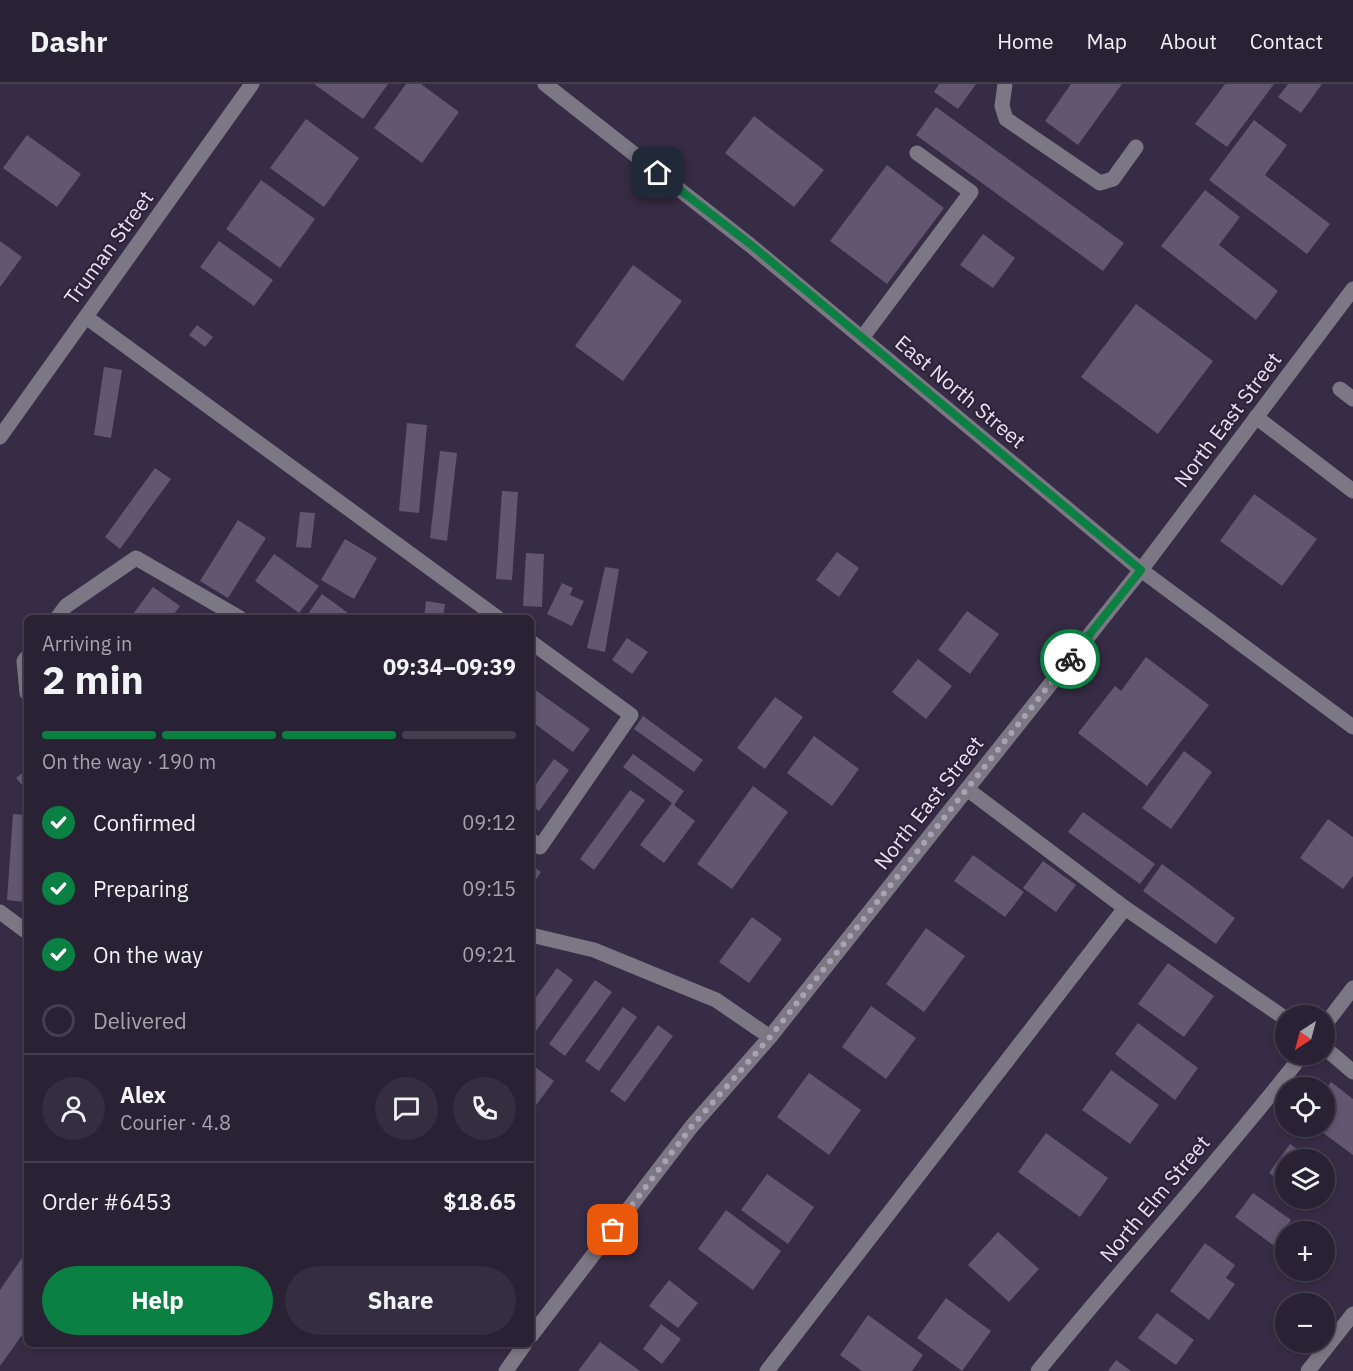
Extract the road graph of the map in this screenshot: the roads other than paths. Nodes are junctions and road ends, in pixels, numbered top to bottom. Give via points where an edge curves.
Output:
1 (252, 84) edge
2 (545, 84) edge
3 (1005, 84) edge
4 (1136, 147) dead end
5 (917, 153) dead end
6 (1353, 290) edge
7 (86, 317) junction
8 (862, 338) junction
9 (1340, 389) dead end
10 (1353, 399) edge
11 (1256, 417) junction
12 (0, 437) edge
13 (1353, 491) edge
14 (1141, 570) junction
15 (65, 615) edge
16 (235, 615) edge
17 (494, 615) edge
18 (534, 644) edge
19 (1353, 728) edge
20 (967, 789) junction
21 (535, 844) edge
22 (1125, 908) junction
23 (0, 912) edge
24 (24, 930) edge
25 (534, 936) edge
26 (1353, 988) edge
27 (1275, 1011) edge
28 (1335, 1012) edge
29 (770, 1037) junction
30 (1335, 1056) edge
31 (1294, 1065) edge
32 (1353, 1072) edge
33 (1353, 1314) edge
34 (534, 1332) edge
35 (523, 1347) edge
36 (506, 1371) edge
37 (767, 1371) edge
38 (1038, 1371) edge
39 (1308, 1371) edge

1 - 7 street, Truman Street
2 - 8 street, East North Street via 750,244
3 - 4 street via 1002,106 1006,119 1100,183 1113,179
5 - 8 street via 971,192
6 - 11 street, North East Street
7 - 12 street, Truman Street
7 - 17 street
8 - 14 street, East North Street
9 - 10 street
11 - 13 street
11 - 14 street, North East Street
14 - 19 street, East North Street
14 - 20 street, North East Street
15 - 16 street via 136,558
18 - 21 street via 631,715
20 - 22 street
20 - 29 street, North East Street
22 - 27 street
22 - 37 street
23 - 24 street
25 - 29 street via 594,951 716,1000
26 - 28 street
29 - 34 street, North East Street via 692,1126
30 - 32 street
31 - 38 street, North Elm Street
33 - 39 street
35 - 36 street

